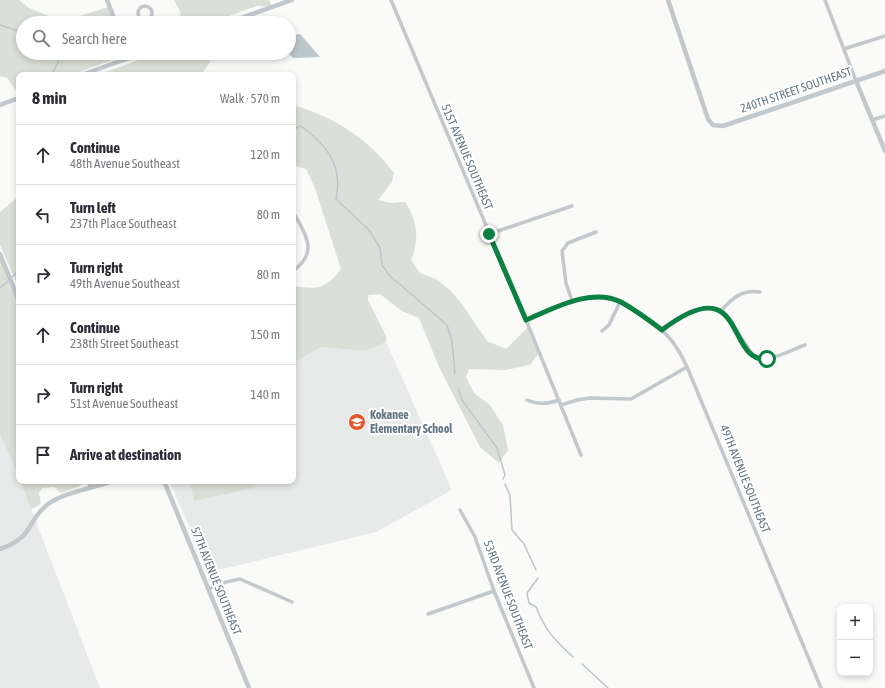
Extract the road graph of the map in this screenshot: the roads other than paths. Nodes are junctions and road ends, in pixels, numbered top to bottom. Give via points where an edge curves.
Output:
1 (107, 0) edge
2 (146, 0) edge
3 (292, 0) edge
4 (391, 0) edge
5 (668, 0) edge
6 (825, 0) edge
7 (146, 6) junction
8 (113, 16) edge
9 (139, 16) edge
10 (152, 16) edge
11 (247, 16) edge
12 (885, 36) edge
13 (844, 49) junction
14 (116, 60) edge
15 (885, 71) edge
16 (88, 72) edge
17 (856, 81) junction
18 (16, 99) edge
19 (0, 105) edge
20 (885, 116) edge
21 (872, 120) junction
22 (885, 151) edge
23 (572, 206) dead end
24 (296, 218) edge
25 (596, 232) dead end
26 (489, 234) junction
27 (0, 254) edge
28 (296, 268) edge
29 (760, 292) dead end
30 (16, 293) edge
31 (572, 301) junction
32 (620, 302) junction
33 (722, 310) junction
34 (526, 320) junction
35 (662, 330) junction
36 (602, 331) dead end
37 (805, 345) dead end
38 (687, 367) junction
39 (527, 400) dead end
40 (559, 400) junction
41 (561, 405) junction
42 (581, 455) dead end
43 (90, 484) edge
44 (102, 484) edge
45 (165, 484) edge
46 (91, 487) junction
47 (460, 510) dead end
48 (0, 549) edge
49 (208, 589) junction
50 (494, 591) junction
51 (292, 602) dead end
52 (428, 614) dead end
53 (249, 688) edge
54 (534, 688) edge
55 (821, 688) edge

1 - 8 street
2 - 7 street
3 - 11 street
4 - 26 street, 51ST AVENUE SOUTHEAST
5 - 17 street, 240TH STREET SOUTHEAST via 708,119 713,125 723,126
6 - 13 street
7 - 9 street via 140,8
7 - 10 street via 151,8
12 - 13 street
13 - 17 street
14 - 16 street
15 - 17 street, 240TH STREET SOUTHEAST
17 - 21 street
18 - 19 street
20 - 21 street
21 - 22 street
23 - 26 street
24 - 28 street via 308,245 305,260
25 - 31 street via 568,243 562,251 566,283
26 - 34 street, 51ST AVENUE SOUTHEAST
27 - 30 street
29 - 33 street via 740,294
31 - 32 street via 595,297
31 - 34 street
32 - 35 street, 49TH AVENUE SOUTHEAST
32 - 36 street via 609,325
33 - 35 street via 711,307 692,310
33 - 37 street via 757,358 767,359
34 - 40 street, 51ST AVENUE SOUTHEAST
35 - 38 street, 49TH AVENUE SOUTHEAST via 673,341
38 - 41 street via 631,399 590,398
38 - 55 street, 49TH AVENUE SOUTHEAST
39 - 40 street via 536,404
40 - 41 street, 51ST AVENUE SOUTHEAST
41 - 42 street, 51ST AVENUE SOUTHEAST
43 - 46 street
44 - 46 street
45 - 49 street, 57TH AVENUE SOUTHEAST
46 - 48 street via 62,497 44,507 20,540
47 - 50 street, 53RD AVENUE SOUTHEAST via 475,537
49 - 51 street via 240,579
49 - 53 street, 57TH AVENUE SOUTHEAST
50 - 52 street
50 - 54 street, 53RD AVENUE SOUTHEAST

